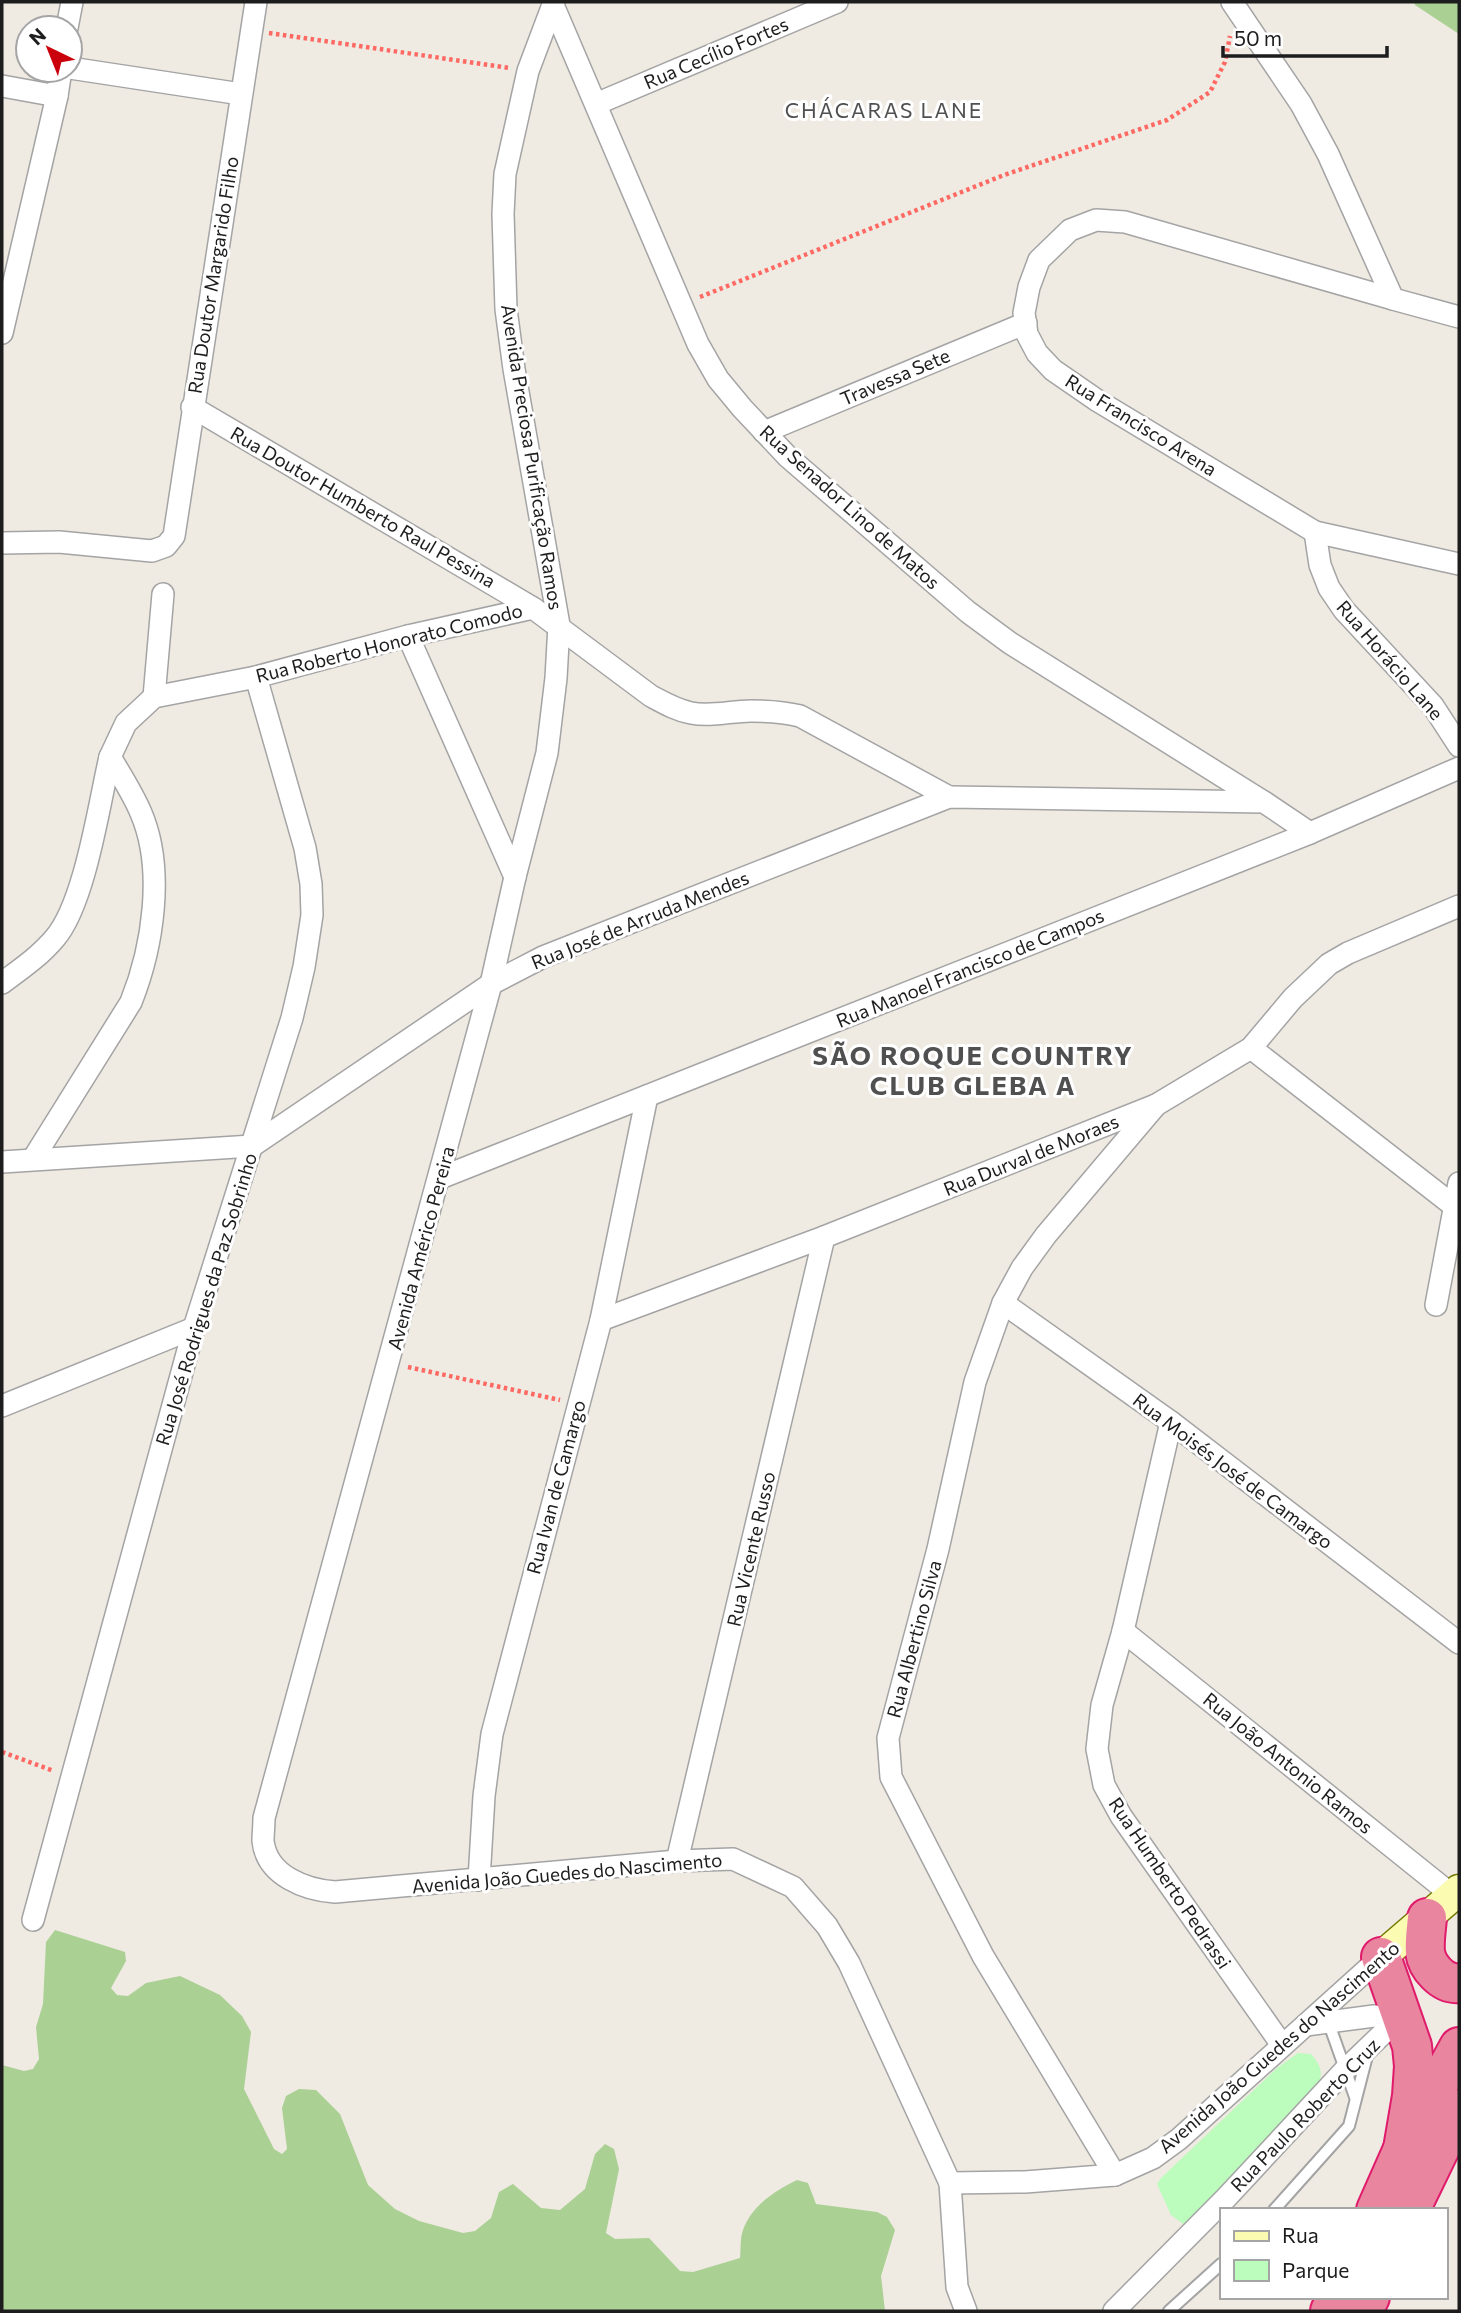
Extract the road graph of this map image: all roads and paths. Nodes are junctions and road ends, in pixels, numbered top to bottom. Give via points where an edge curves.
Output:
1 (256, 2) edge
2 (837, 2) edge
3 (553, 3) edge
4 (1234, 5) edge
5 (251, 30) junction
6 (84, 70) edge
7 (528, 71) junction
8 (59, 84) edge
9 (2, 86) edge
10 (241, 94) junction
11 (57, 96) junction
12 (596, 104) junction
13 (8, 281) edge
14 (1393, 299) junction
15 (681, 304) junction
16 (1459, 317) edge
17 (1026, 323) junction
18 (2, 333) edge
19 (192, 407) junction
20 (764, 432) junction
21 (1315, 532) junction
22 (2, 543) edge
23 (1459, 564) edge
24 (163, 594) dead end
25 (533, 608) junction
26 (559, 625) junction
27 (408, 636) junction
28 (256, 677) junction
29 (155, 697) junction
30 (1459, 746) edge
31 (110, 757) junction
32 (1459, 768) edge
33 (949, 797) junction
34 (1264, 802) junction
35 (1310, 833) junction
36 (515, 877) junction
37 (1459, 906) edge
38 (2, 983) edge
39 (491, 984) junction
40 (1251, 1048) junction
41 (647, 1096) junction
42 (1156, 1105) junction
43 (252, 1146) junction
44 (33, 1159) junction
45 (2, 1162) edge
46 (440, 1178) junction
47 (1459, 1182) edge
48 (1454, 1206) junction
49 (824, 1237) junction
50 (1003, 1303) junction
51 (1436, 1304) dead end
52 (601, 1320) junction
53 (194, 1328) junction
54 (390, 1363) junction
55 (578, 1404) junction
56 (2, 1406) edge
57 (1171, 1422) junction
58 (1123, 1631) junction
59 (1459, 1643) edge
60 (2, 1752) edge
61 (72, 1777) junction
62 (677, 1861) junction
63 (273, 1865) joint
64 (479, 1880) junction
65 (1446, 1901) edge
66 (33, 1920) dead end
67 (1381, 1957) junction
68 (1459, 1983) edge
69 (1400, 2017) junction
70 (1328, 2021) junction
71 (1306, 2025) junction
72 (1282, 2045) junction
73 (1459, 2047) edge
74 (1368, 2048) junction
75 (1346, 2069) junction
76 (1355, 2097) junction
77 (1459, 2109) edge
78 (1403, 2149) junction
79 (1115, 2175) junction
80 (950, 2183) junction
81 (1276, 2208) edge
82 (1377, 2208) edge
83 (1411, 2208) edge
84 (1220, 2265) edge
85 (967, 2311) edge
86 (1114, 2311) edge
87 (1169, 2311) edge

1 - 5 street, Rua Doutor Margarido Filho
2 - 12 street, Rua Cecílio Fortes
3 - 7 street, Avenida Preciosa Purificação Ramos
3 - 12 street, Rua Senador Lino de Matos
4 - 14 street via 1312,124
4 - 15 path via 1225,62 1210,92 1167,120 1004,175
5 - 7 path
5 - 10 street, Rua Doutor Margarido Filho
6 - 10 street
7 - 26 street, Avenida Preciosa Purificação Ramos via 505,174 506,309
8 - 11 street
9 - 11 street
10 - 19 street, Rua Doutor Margarido Filho
11 - 13 street
12 - 15 street, Rua Senador Lino de Matos
13 - 18 street
14 - 16 street, Rua Francisco Arena
14 - 17 street, Rua Francisco Arena via 1125,222 1096,220 1070,230 1039,260 1029,288
15 - 20 street, Rua Senador Lino de Matos via 719,379
17 - 20 street, Travessa Sete
17 - 21 street, Rua Francisco Arena via 1037,353 1053,370
19 - 22 street, Rua Doutor Margarido Filho via 173,536 166,546 152,551 59,542
19 - 25 street, Rua Doutor Humberto Raul Pessina
20 - 34 street, Rua Senador Lino de Matos via 968,612
21 - 23 street, Rua Francisco Arena
21 - 30 street, Rua Horácio Lane via 1320,565 1344,610 1433,706
24 - 29 street
25 - 26 street, Rua Roberto Honorato Comodo
25 - 27 street, Rua Roberto Honorato Comodo
26 - 33 street, Rua Roberto Honorato Comodo via 673,708 693,713 750,711 800,716
26 - 36 street, Avenida Américo Pereira via 547,753
27 - 28 street, Rua Roberto Honorato Comodo
27 - 36 street
28 - 29 street, Rua Roberto Honorato Comodo
28 - 43 street, Rua José Rodrigues da Paz Sobrinho via 305,848 312,915 292,1018
29 - 31 street via 126,723
31 - 38 street via 72,911 57,936 32,962
31 - 44 street via 141,814 152,850 148,948 131,1002
32 - 35 street, Rua Manoel Francisco de Campos
33 - 34 street, Rua José de Arruda Mendes
33 - 39 street, Rua José de Arruda Mendes via 544,957
34 - 35 street
35 - 41 street, Rua Manoel Francisco de Campos
36 - 39 street, Avenida Américo Pereira
37 - 40 street, Rua Durval de Moraes via 1329,964
39 - 43 street, Rua José de Arruda Mendes
39 - 46 street, Avenida Américo Pereira
40 - 42 street, Rua Durval de Moraes
40 - 48 street
41 - 46 street, Rua Manoel Francisco de Campos
41 - 52 street, Rua Ivan de Camargo
42 - 49 street, Rua Durval de Moraes
42 - 50 street, Rua Albertino Silva via 1046,1235
43 - 44 street
43 - 53 street, Rua José Rodrigues da Paz Sobrinho
44 - 45 street
46 - 54 street, Avenida Américo Pereira
47 - 48 street
48 - 51 street
49 - 52 street, Rua Durval de Moraes
49 - 62 street, Rua Vicente Russo
50 - 57 street, Rua Moisés José de Camargo
50 - 79 street, Rua Albertino Silva via 975,1382 938,1549 888,1738 891,1777 983,1956
52 - 55 street, Rua Ivan de Camargo
53 - 56 street
53 - 61 street, Rua José Rodrigues da Paz Sobrinho
54 - 55 path
54 - 63 street, Avenida Américo Pereira via 264,1818 263,1843
55 - 64 street, Rua Ivan de Camargo via 492,1734
57 - 58 street, Rua Humberto Pedrassi
57 - 59 street, Rua Moisés José de Camargo
58 - 65 street, Rua João Antonio Ramos
58 - 72 street, Rua Humberto Pedrassi via 1102,1704 1097,1749 1104,1784
60 - 61 path
61 - 66 street, Rua José Rodrigues da Paz Sobrinho
62 - 64 street, Avenida João Guedes do Nascimento
62 - 80 street, Avenida João Guedes do Nascimento via 733,1859 793,1887 827,1926 849,1963
63 - 64 street, Avenida João Guedes do Nascimento via 292,1881 335,1892
65 - 67 street, Avenida João Guedes do Nascimento
65 - 68 highway via 1425,1954 1438,1976
67 - 69 highway
67 - 71 street, Avenida João Guedes do Nascimento
69 - 70 street, Rua Paulo Roberto Cruz
69 - 74 street, Rua Paulo Roberto Cruz
69 - 78 highway via 1412,2046 1414,2066
70 - 71 street, Rua Paulo Roberto Cruz
70 - 75 lane
71 - 72 street, Avenida João Guedes do Nascimento
72 - 79 street, Avenida João Guedes do Nascimento via 1179,2139 1153,2158
73 - 78 highway
74 - 75 street, Rua Paulo Roberto Cruz
74 - 76 lane
75 - 76 lane
75 - 86 street, Rua Paulo Roberto Cruz
76 - 81 lane via 1349,2126
77 - 83 highway
78 - 82 highway
79 - 80 street, Avenida João Guedes do Nascimento
80 - 85 street via 957,2287
84 - 87 lane

